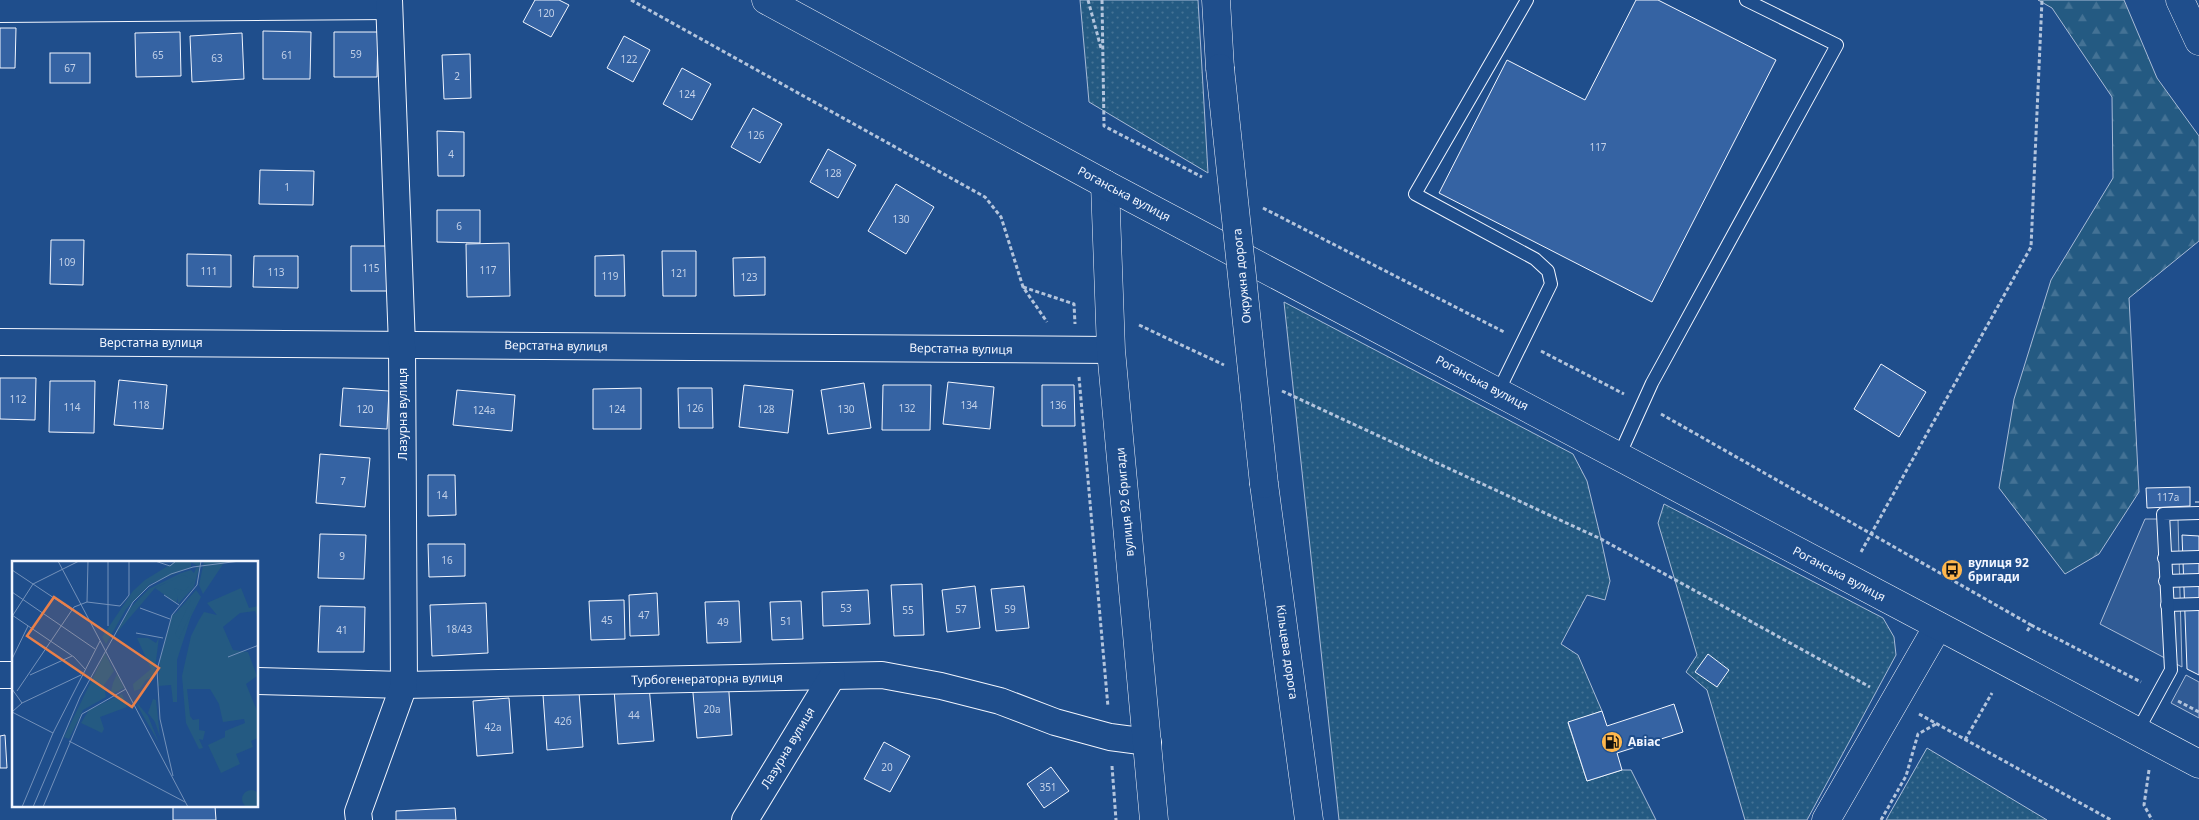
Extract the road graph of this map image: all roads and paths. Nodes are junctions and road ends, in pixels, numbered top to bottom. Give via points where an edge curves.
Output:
1 (631, 0) edge
2 (766, 0) edge
3 (1088, 0) edge
4 (1102, 0) edge
5 (1216, 0) edge
6 (1527, 0) edge
7 (1746, 0) edge
8 (2042, 0) edge
9 (2180, 0) edge
10 (389, 3) edge
11 (0, 9) edge
12 (2199, 41) edge
13 (1102, 52) junction
14 (1208, 180) dead end
15 (1105, 184) junction
16 (1261, 207) dead end
17 (1135, 324) dead end
18 (0, 342) edge
19 (1523, 342) junction
20 (402, 344) junction
21 (1076, 350) junction
22 (1111, 350) junction
23 (1225, 365) dead end
24 (1279, 390) dead end
25 (1498, 392) junction
26 (1643, 404) junction
27 (1619, 456) junction
28 (1264, 484) joint
29 (2199, 513) edge
30 (1869, 534) junction
31 (2199, 556) edge
32 (2164, 558) junction
33 (2199, 580) edge
34 (2165, 581) junction
35 (2199, 604) edge
36 (2167, 605) junction
37 (2030, 625) junction
38 (1938, 626) junction
39 (2026, 634) dead end
40 (832, 677) junction
41 (259, 681) edge
42 (404, 685) junction
43 (1871, 687) dead end
44 (2160, 692) junction
45 (1992, 693) dead end
46 (1914, 711) dead end
47 (2199, 712) edge
48 (1936, 724) junction
49 (2145, 736) junction
50 (1110, 737) junction
51 (1965, 740) junction
52 (1148, 742) junction
53 (2199, 764) edge
54 (359, 820) edge
55 (745, 820) edge
56 (1116, 820) edge
57 (1154, 820) edge
58 (1309, 820) edge
59 (1826, 820) edge
60 (1881, 820) edge
61 (2111, 820) edge
62 (2152, 820) edge

1 - 21 path via 985,197 1000,217 1023,287 1074,304
2 - 15 main road, Роганська вулиця
3 - 13 path
4 - 13 path
5 - 28 main road, Окружна дорога, bridge via 1220,68
6 - 19 lane via 1415,194 1535,259 1548,271 1551,284
7 - 26 lane via 1837,45
8 - 30 path via 2032,247
9 - 12 main road
10 - 11 street
10 - 20 street, Лазурна вулиця
13 - 14 path via 1104,126
15 - 22 main road, вулиця 92 бригади
15 - 25 main road, Роганська вулиця
16 - 19 path
17 - 23 path
18 - 20 street, Верстатна вулиця
19 - 25 lane
19 - 26 path
20 - 21 street, Верстатна вулиця
20 - 42 street, Лазурна вулиця
21 - 22 street, Верстатна вулиця
21 - 50 path
22 - 52 main road, вулиця 92 бригади
24 - 43 path via 1601,539
25 - 27 main road, Роганська вулиця
26 - 27 lane
26 - 30 path
27 - 38 main road, Роганська вулиця
28 - 58 main road, Кільцева дорога
29 - 32 lane via 2163,514
30 - 37 path
31 - 32 lane
32 - 34 lane
33 - 34 lane
34 - 36 lane
35 - 36 lane
36 - 44 lane via 2171,670
37 - 39 path
37 - 44 path
38 - 49 main road, Роганська вулиця
38 - 59 main road
40 - 42 street, Турбогенераторна вулиця
40 - 50 street, Турбогенераторна вулиця via 882,676 941,686 1000,701 1055,722
40 - 55 street, Лазурна вулиця
41 - 42 street, Турбогенераторна вулиця
42 - 54 street, Лазурна вулиця via 358,812
44 - 47 path
44 - 49 lane
45 - 51 path
46 - 48 path
48 - 51 path
48 - 60 path via 1918,734 1906,776
49 - 53 main road, Роганська вулиця
49 - 62 path via 2144,805
50 - 52 street, Турбогенераторна вулиця
50 - 56 path
51 - 61 path
52 - 57 main road, вулиця 92 бригади

